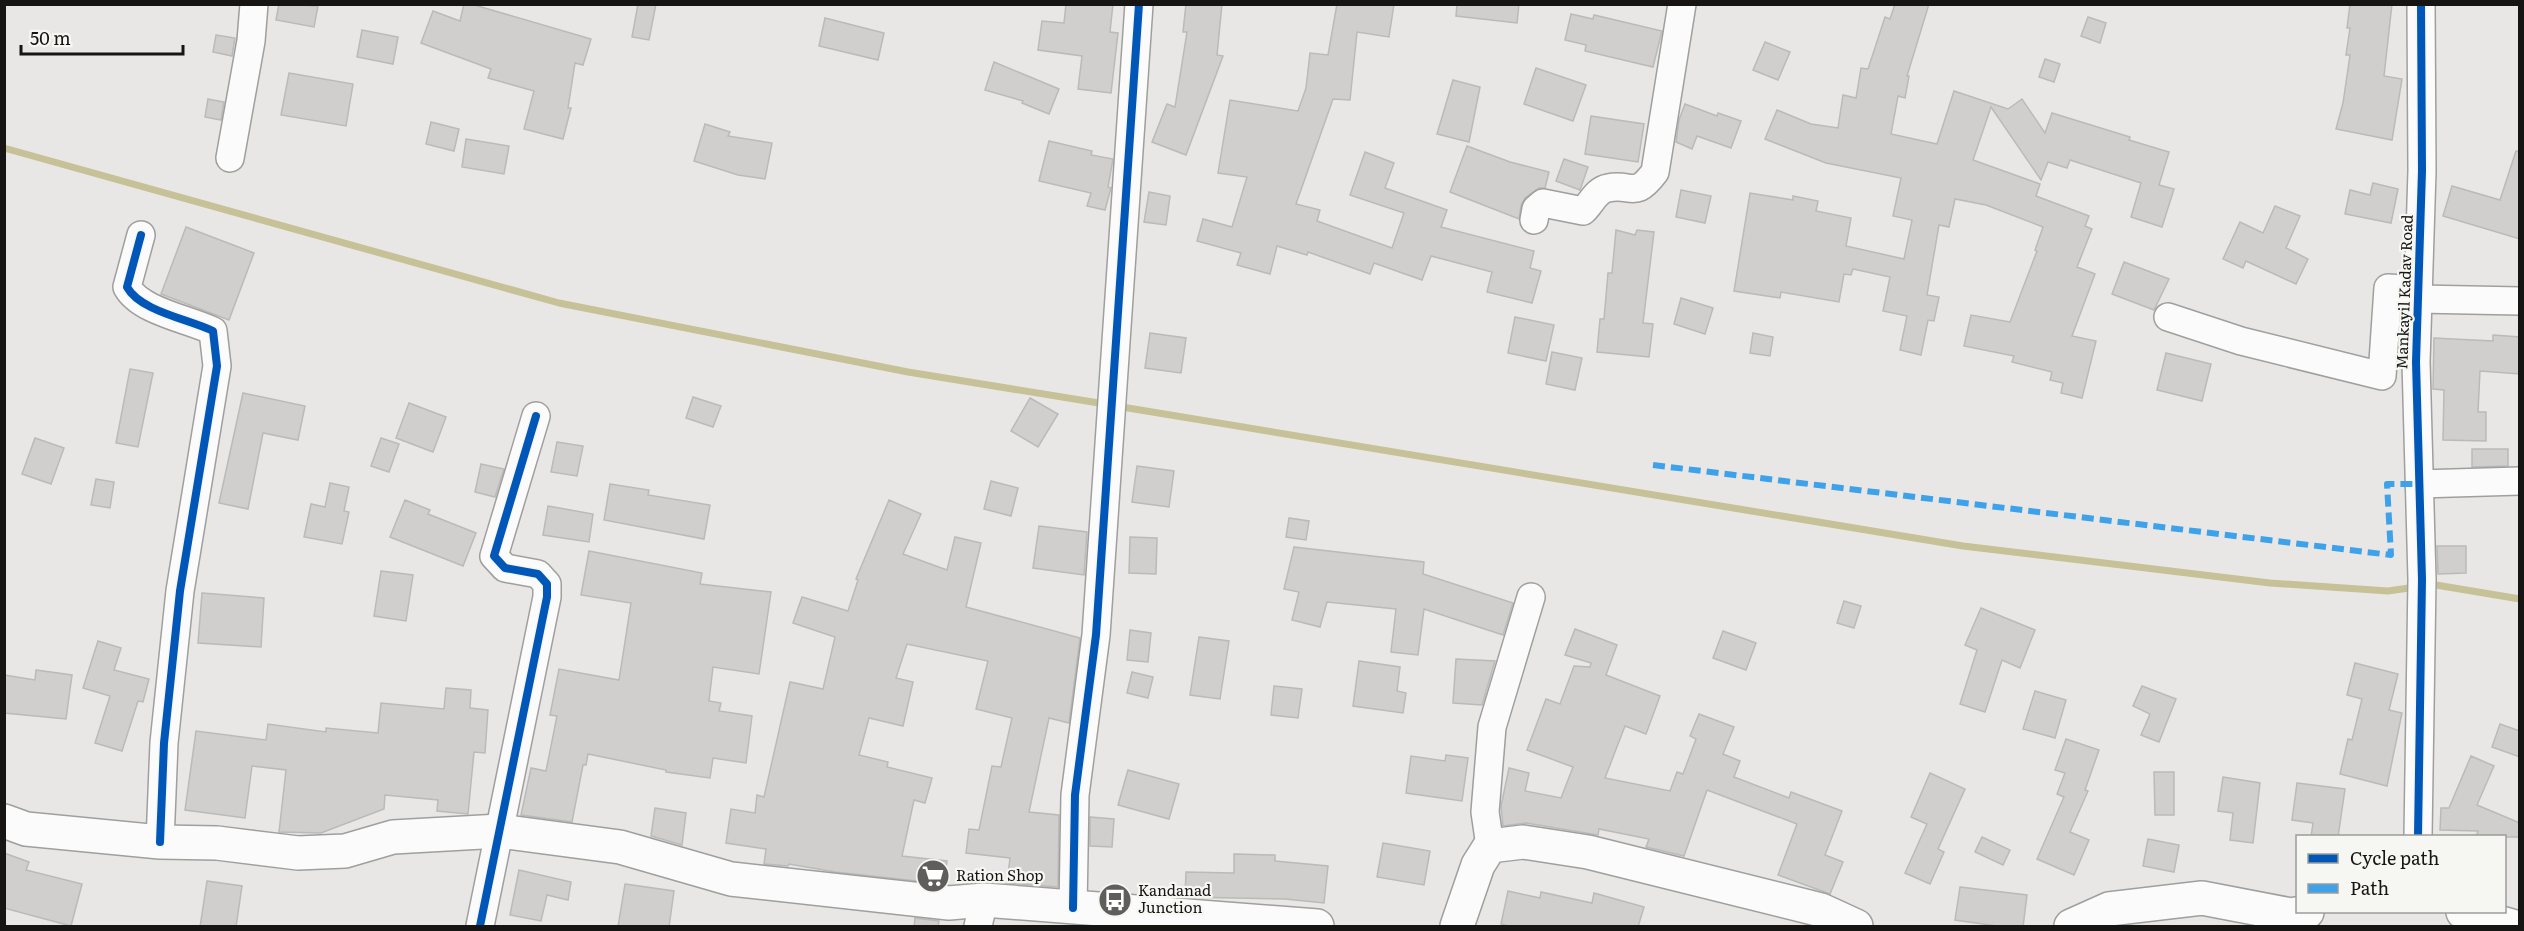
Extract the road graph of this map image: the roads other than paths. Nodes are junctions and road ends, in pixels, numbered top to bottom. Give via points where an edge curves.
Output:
1 (254, 4) edge
2 (1139, 4) edge
3 (1682, 4) edge
4 (2421, 4) edge
5 (230, 158) dead end
6 (1534, 220) dead end
7 (141, 235) dead end
8 (2418, 295) junction
9 (2520, 301) edge
10 (2168, 317) dead end
11 (536, 416) dead end
12 (2520, 481) edge
13 (2419, 484) junction
14 (1531, 597) dead end
15 (4, 821) edge
16 (500, 831) junction
17 (2418, 835) edge
18 (160, 842) junction
19 (1490, 846) junction
20 (1072, 908) junction
21 (981, 913) edge
22 (2466, 913) edge
23 (2295, 918) edge
24 (1315, 926) edge
25 (480, 927) edge
26 (1457, 927) edge
27 (1856, 927) edge
28 (2071, 927) edge
29 (2512, 927) edge

1 - 5 street
2 - 20 street via 1096,636 1075,795
3 - 6 street via 1655,172 1636,190 1608,188 1598,193 1583,211 1543,203 1536,209
4 - 8 street, Mankayil Kadav Road
7 - 18 street via 127,287 133,298 213,331 217,350 180,591 164,743
8 - 9 street
8 - 10 street via 2388,288 2382,376 2241,341
8 - 13 street, Mankayil Kadav Road
11 - 16 street via 494,556 505,568 538,574 547,584
12 - 13 street
13 - 17 street, Mankayil Kadav Road via 2422,591
14 - 19 street via 1492,727 1485,812
15 - 18 main road via 26,829
16 - 18 main road via 393,837 345,850 298,854 217,843
16 - 21 main road via 620,847 731,879 949,903
16 - 25 street
19 - 26 main road via 1478,865
19 - 27 main road via 1522,842 1588,852 1821,910
20 - 21 main road
20 - 24 main road
22 - 29 main road
23 - 28 main road via 2202,897 2109,909

